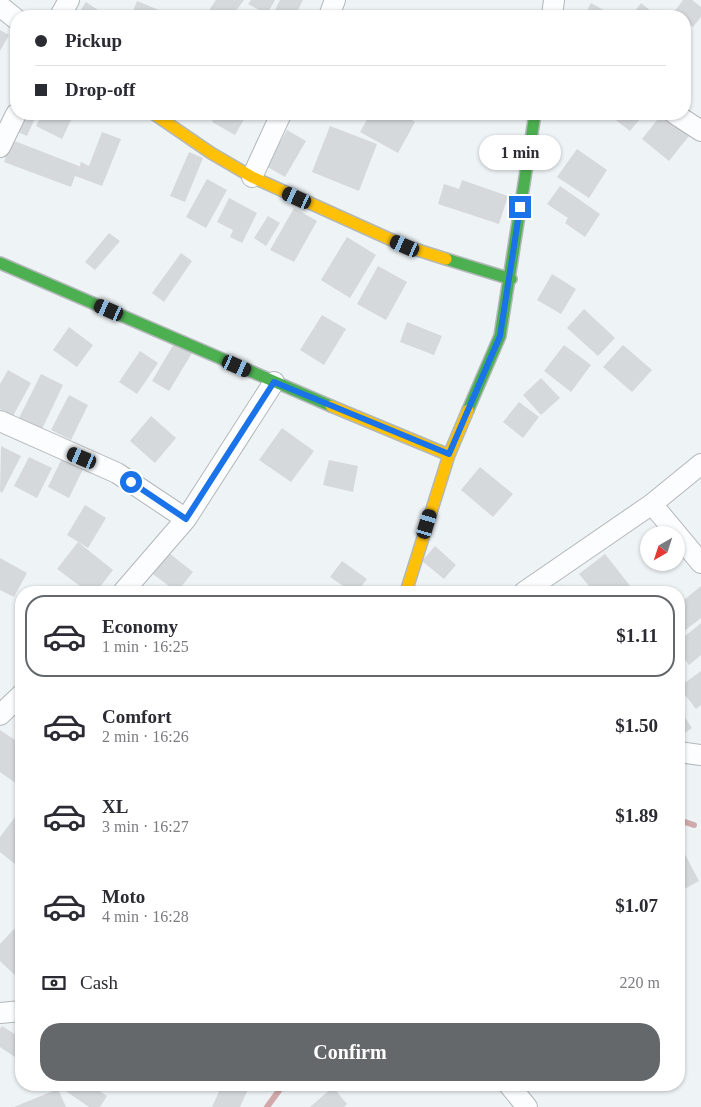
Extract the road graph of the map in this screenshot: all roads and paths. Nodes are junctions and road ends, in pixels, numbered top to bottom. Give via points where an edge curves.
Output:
1 (0, 6) edge
2 (10, 14) edge
3 (13, 120) edge
4 (163, 120) edge
5 (278, 120) edge
6 (534, 120) edge
7 (684, 120) edge
8 (701, 131) edge
9 (0, 147) edge
10 (252, 177) junction
11 (0, 262) edge
12 (511, 279) junction
13 (274, 382) junction
14 (0, 421) edge
15 (449, 454) junction
16 (701, 464) edge
17 (652, 504) junction
18 (186, 519) junction
19 (701, 563) edge
20 (128, 586) edge
21 (408, 586) edge
22 (533, 586) edge
23 (15, 701) edge
24 (0, 715) edge
25 (685, 753) edge
26 (701, 754) edge
27 (15, 1012) edge
28 (0, 1013) edge
29 (514, 1091) edge
30 (527, 1107) edge

1 - 2 street
3 - 9 street
4 - 10 street
5 - 10 street
6 - 12 street
7 - 8 street
10 - 12 street via 405,246
11 - 13 street
12 - 15 street via 500,336
13 - 15 street
13 - 18 street
14 - 18 street via 117,473
15 - 21 street
16 - 17 street
17 - 19 street
17 - 22 street
18 - 20 street
23 - 24 street
25 - 26 street
27 - 28 street
29 - 30 street

